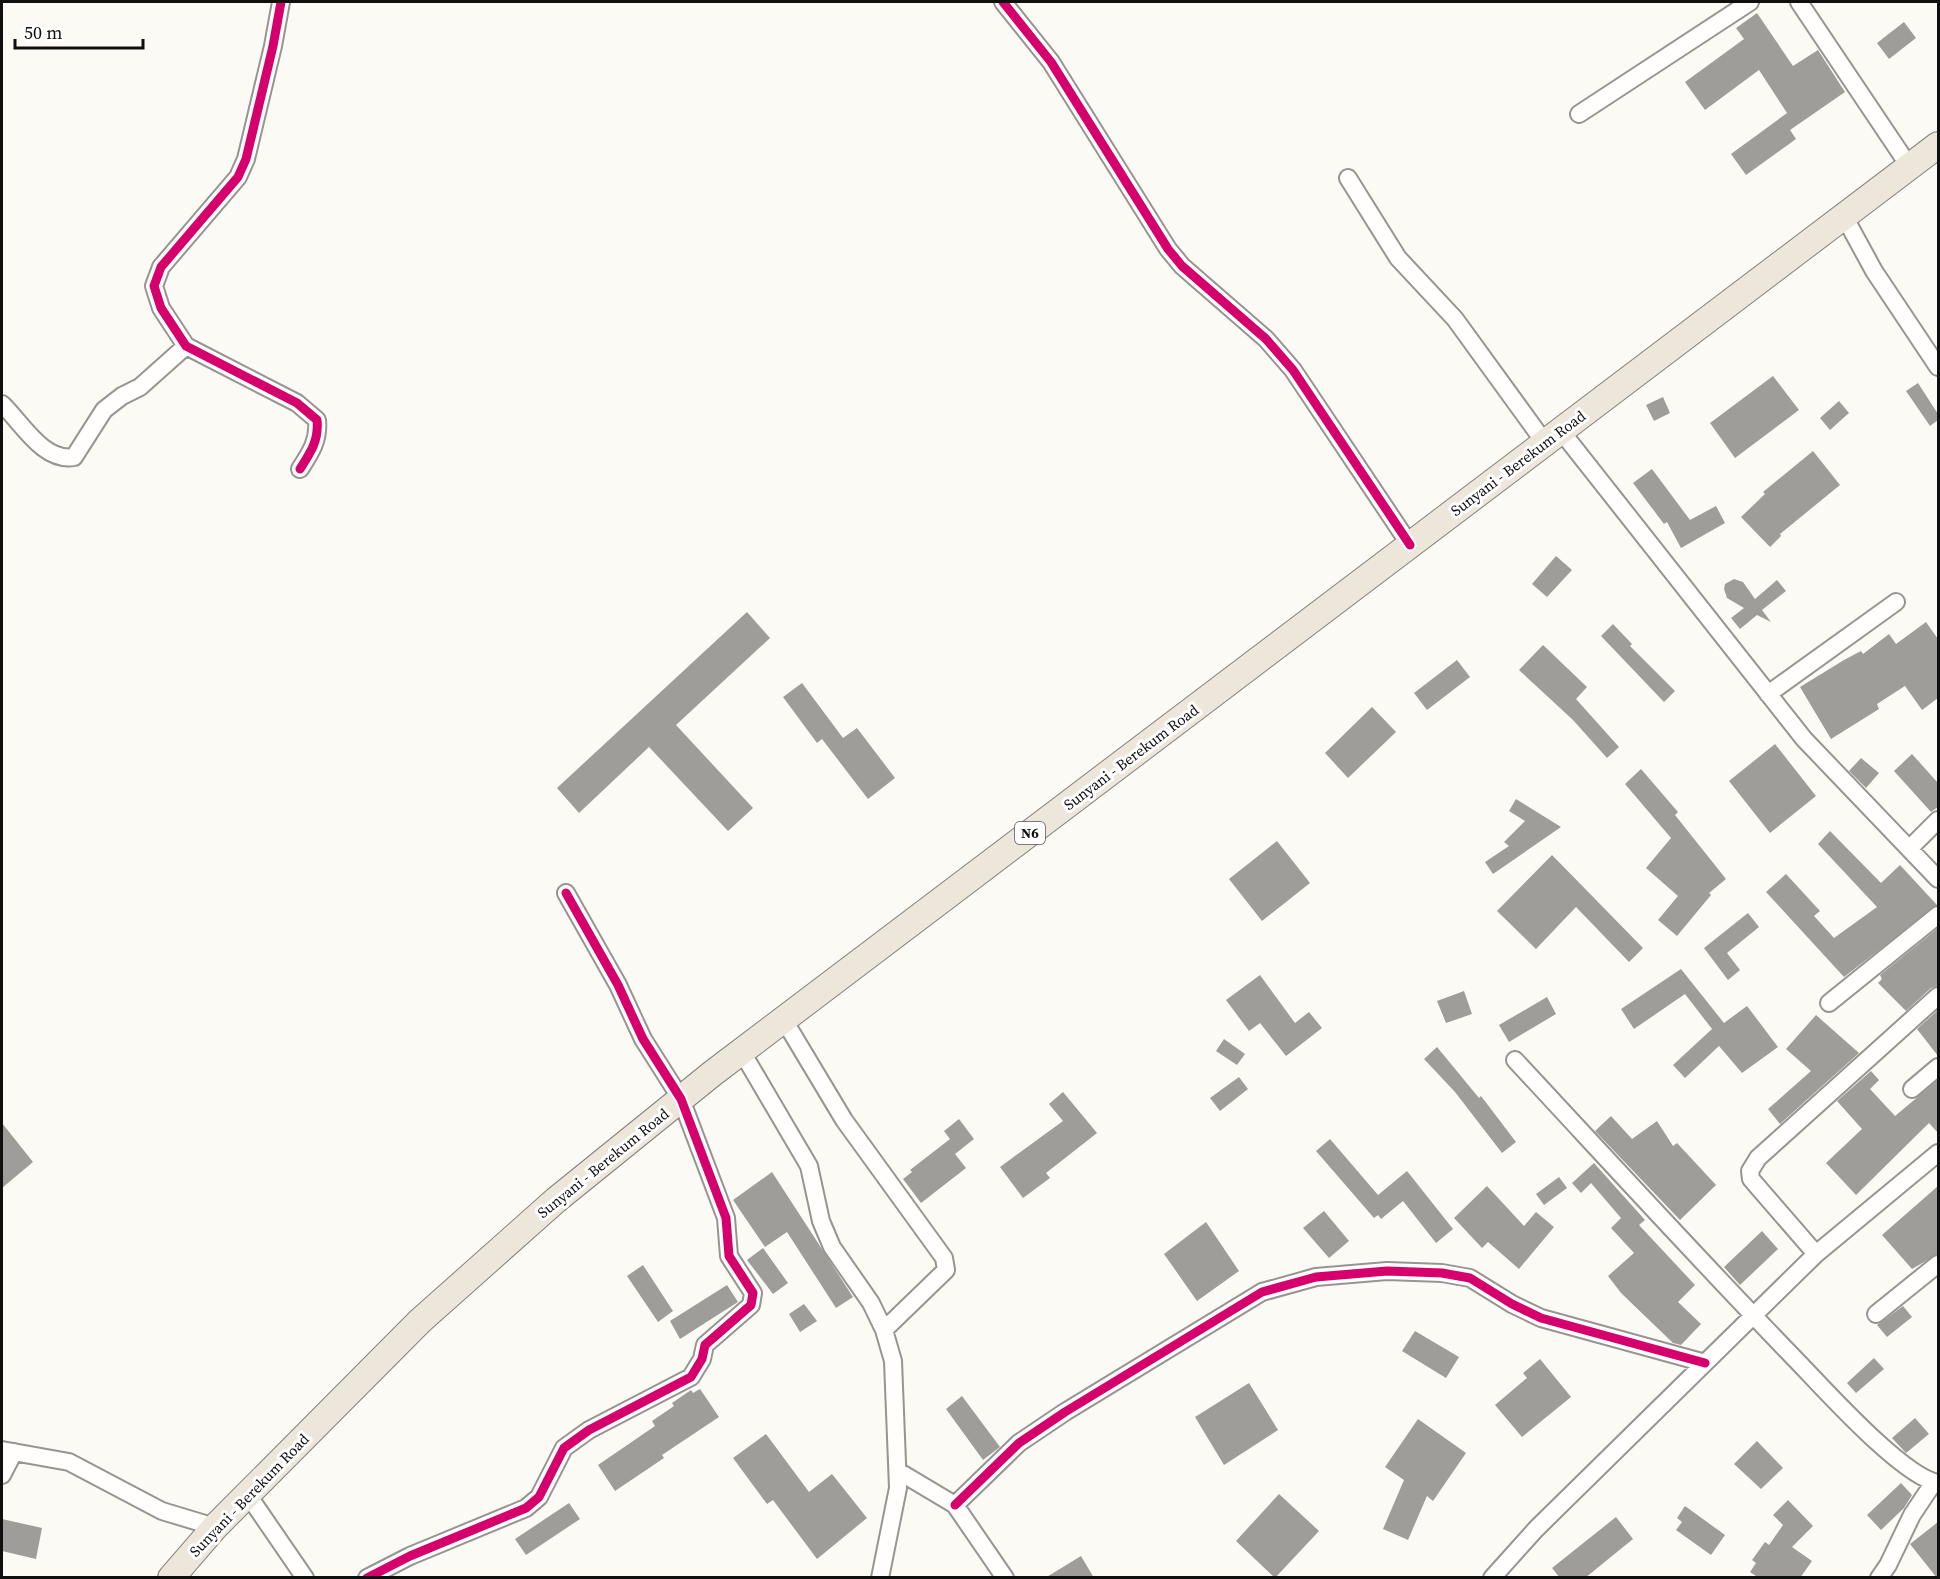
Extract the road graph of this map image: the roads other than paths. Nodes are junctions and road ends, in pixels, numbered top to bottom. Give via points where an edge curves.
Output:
1 (280, 2) edge
2 (1003, 2) edge
3 (1750, 2) edge
4 (1799, 2) edge
5 (1579, 114) dead end
6 (1938, 145) edge
7 (1909, 166) junction
8 (1348, 178) dead end
9 (1844, 216) junction
10 (186, 346) junction
11 (1938, 367) edge
12 (2, 404) edge
13 (1553, 437) junction
14 (300, 469) dead end
15 (1410, 545) junction
16 (1896, 602) dead end
17 (1768, 694) junction
18 (1938, 820) edge
19 (1909, 849) junction
20 (1938, 879) edge
21 (566, 893) dead end
22 (1938, 915) edge
23 (1938, 996) edge
24 (1829, 1003) dead end
25 (784, 1020) junction
26 (742, 1052) junction
27 (1515, 1060) dead end
28 (1938, 1067) edge
29 (1912, 1089) dead end
30 (681, 1099) junction
31 (1938, 1153) edge
32 (1816, 1254) junction
33 (1938, 1264) edge
34 (1876, 1314) dead end
35 (1753, 1316) junction
36 (884, 1330) junction
37 (1705, 1363) junction
38 (8, 1451) edge
39 (898, 1471) junction
40 (2, 1475) edge
41 (1936, 1482) edge
42 (248, 1495) junction
43 (955, 1505) junction
44 (215, 1527) junction
45 (171, 1578) edge
46 (305, 1578) edge
47 (368, 1578) edge
48 (880, 1578) edge
49 (1005, 1578) edge
50 (1492, 1578) edge
51 (1879, 1578) edge

1 - 10 street via 246,159 238,177 155,278 155,297
2 - 15 street via 1051,62 1168,249 1182,266 1266,339 1293,370
3 - 5 street
4 - 7 street
6 - 7 main road, Sunyani - Berekum Road / N6
7 - 9 main road, Sunyani - Berekum Road / N6
8 - 13 street via 1398,258 1455,318
9 - 11 street via 1874,271
9 - 13 main road, Sunyani - Berekum Road / N6
10 - 12 street via 140,387 104,410 74,457 64,459 43,448
10 - 14 street via 297,402 317,420 315,446
13 - 15 main road, Sunyani - Berekum Road / N6
13 - 17 street
15 - 25 main road, Sunyani - Berekum Road / N6
16 - 17 street
17 - 19 street via 1804,739
18 - 19 street
19 - 20 street
21 - 30 street via 618,985 643,1039
22 - 24 street
23 - 32 street via 1758,1158 1750,1171 1751,1179
25 - 26 main road, Sunyani - Berekum Road / N6
25 - 36 street via 844,1120 944,1258 946,1270
26 - 30 main road, Sunyani - Berekum Road / N6
26 - 36 street via 809,1166 821,1221 832,1247 871,1303
27 - 35 street
28 - 29 street
30 - 42 main road, Sunyani - Berekum Road / N6 via 556,1200 420,1321
30 - 47 street via 726,1218 729,1256 753,1293 751,1305 705,1345 691,1377 589,1430 564,1448 538,1497 526,1508 410,1556
31 - 32 street
32 - 35 street
33 - 34 street
35 - 37 street
35 - 41 street via 1863,1429 1917,1474
36 - 39 street via 893,1360
37 - 43 street via 1541,1318 1470,1278 1387,1271 1316,1277 1262,1292 1075,1405 1019,1443
37 - 50 street
38 - 40 street
38 - 44 street via 69,1462 162,1511
39 - 43 street
39 - 48 street
41 - 51 street via 1912,1515
42 - 44 main road, Sunyani - Berekum Road / N6
42 - 46 street
43 - 49 street
44 - 45 main road, Sunyani - Berekum Road / N6

